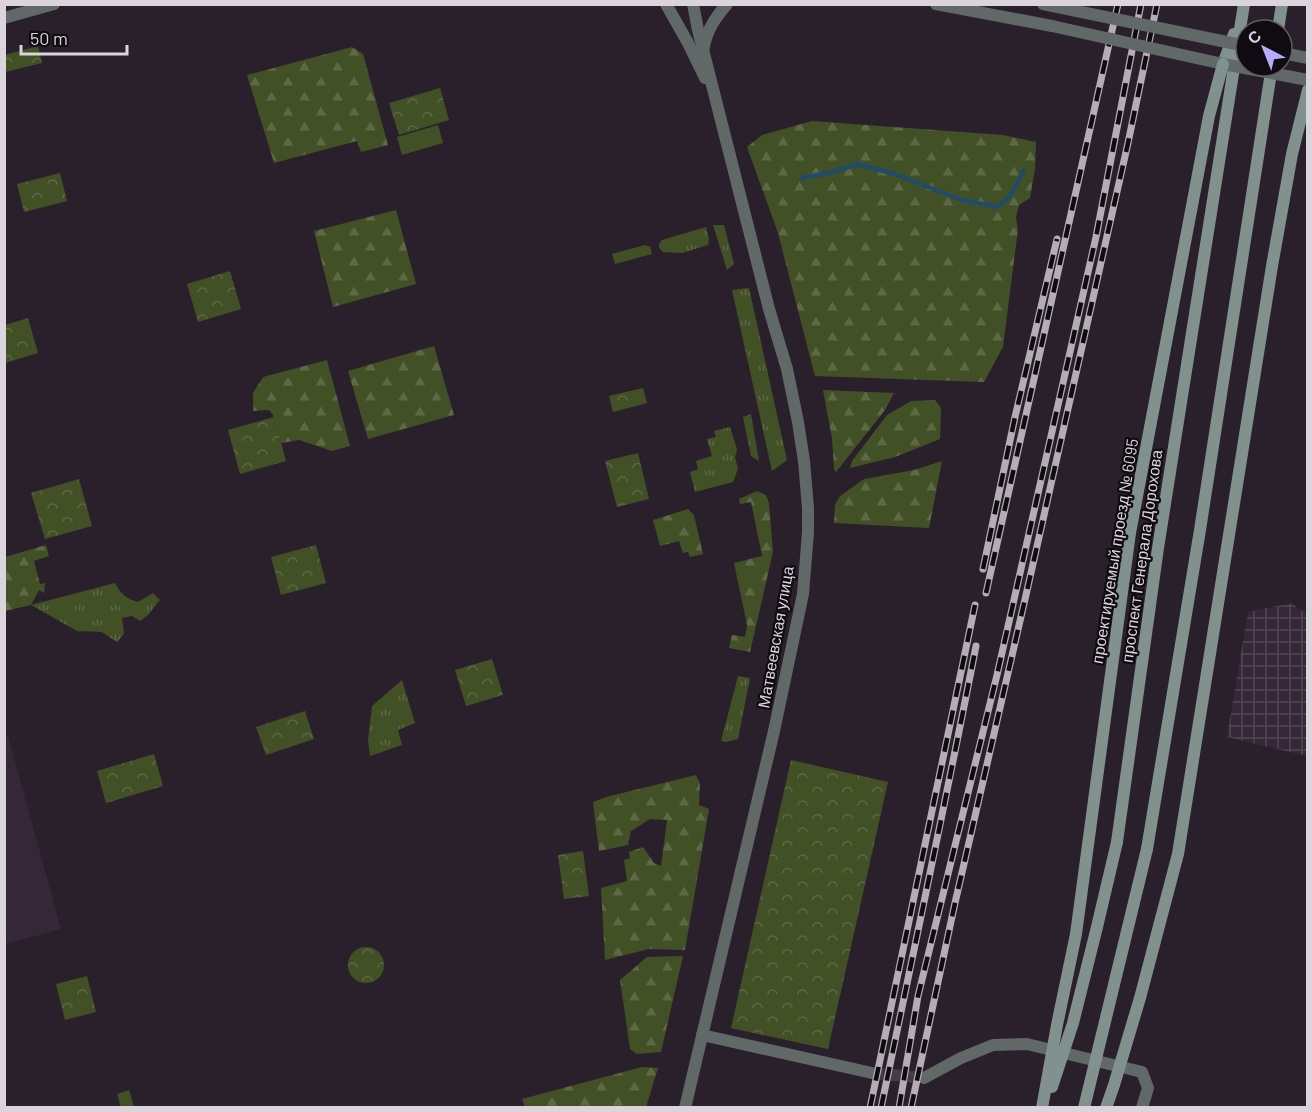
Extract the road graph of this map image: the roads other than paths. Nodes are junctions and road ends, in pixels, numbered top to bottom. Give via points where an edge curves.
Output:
1 (54, 4) edge
2 (666, 4) edge
3 (693, 4) edge
4 (727, 4) edge
5 (936, 4) edge
6 (1043, 4) edge
7 (1244, 4) edge
8 (4, 18) edge
9 (1230, 43) junction
10 (1234, 44) edge
11 (704, 52) junction
12 (1223, 64) junction
13 (1270, 78) edge
14 (1308, 80) edge
15 (1308, 90) edge
16 (716, 100) junction
17 (702, 1035) junction
18 (872, 1073) tunnel mouth
19 (924, 1078) tunnel mouth
20 (685, 1107) edge
21 (1044, 1107) edge
22 (1084, 1107) edge
23 (1106, 1107) edge
24 (1142, 1107) edge

1 - 8 street
2 - 16 street
3 - 11 street
4 - 11 street via 706,36
5 - 12 street, bridge
6 - 9 street, bridge
7 - 9 main road, проектируемый проезд № 6095
7 - 21 main road, проспект Генерала Дорохова, bridge via 1158,548 1117,842 1076,1013
9 - 10 street, bridge
9 - 12 main road, проектируемый проезд № 6095
11 - 16 street
12 - 14 street, bridge
12 - 21 main road, проектируемый проезд № 6095, bridge via 1209,116 1130,533 1076,934
13 - 22 main road, bridge via 1147,849
15 - 23 main road, bridge via 1272,266 1178,854
16 - 17 street, Матвеевская улица via 787,369 804,461 808,524 802,594 785,681
17 - 18 street
17 - 20 street, Матвеевская улица
19 - 24 street via 993,1045 1027,1044 1142,1072 1148,1088

